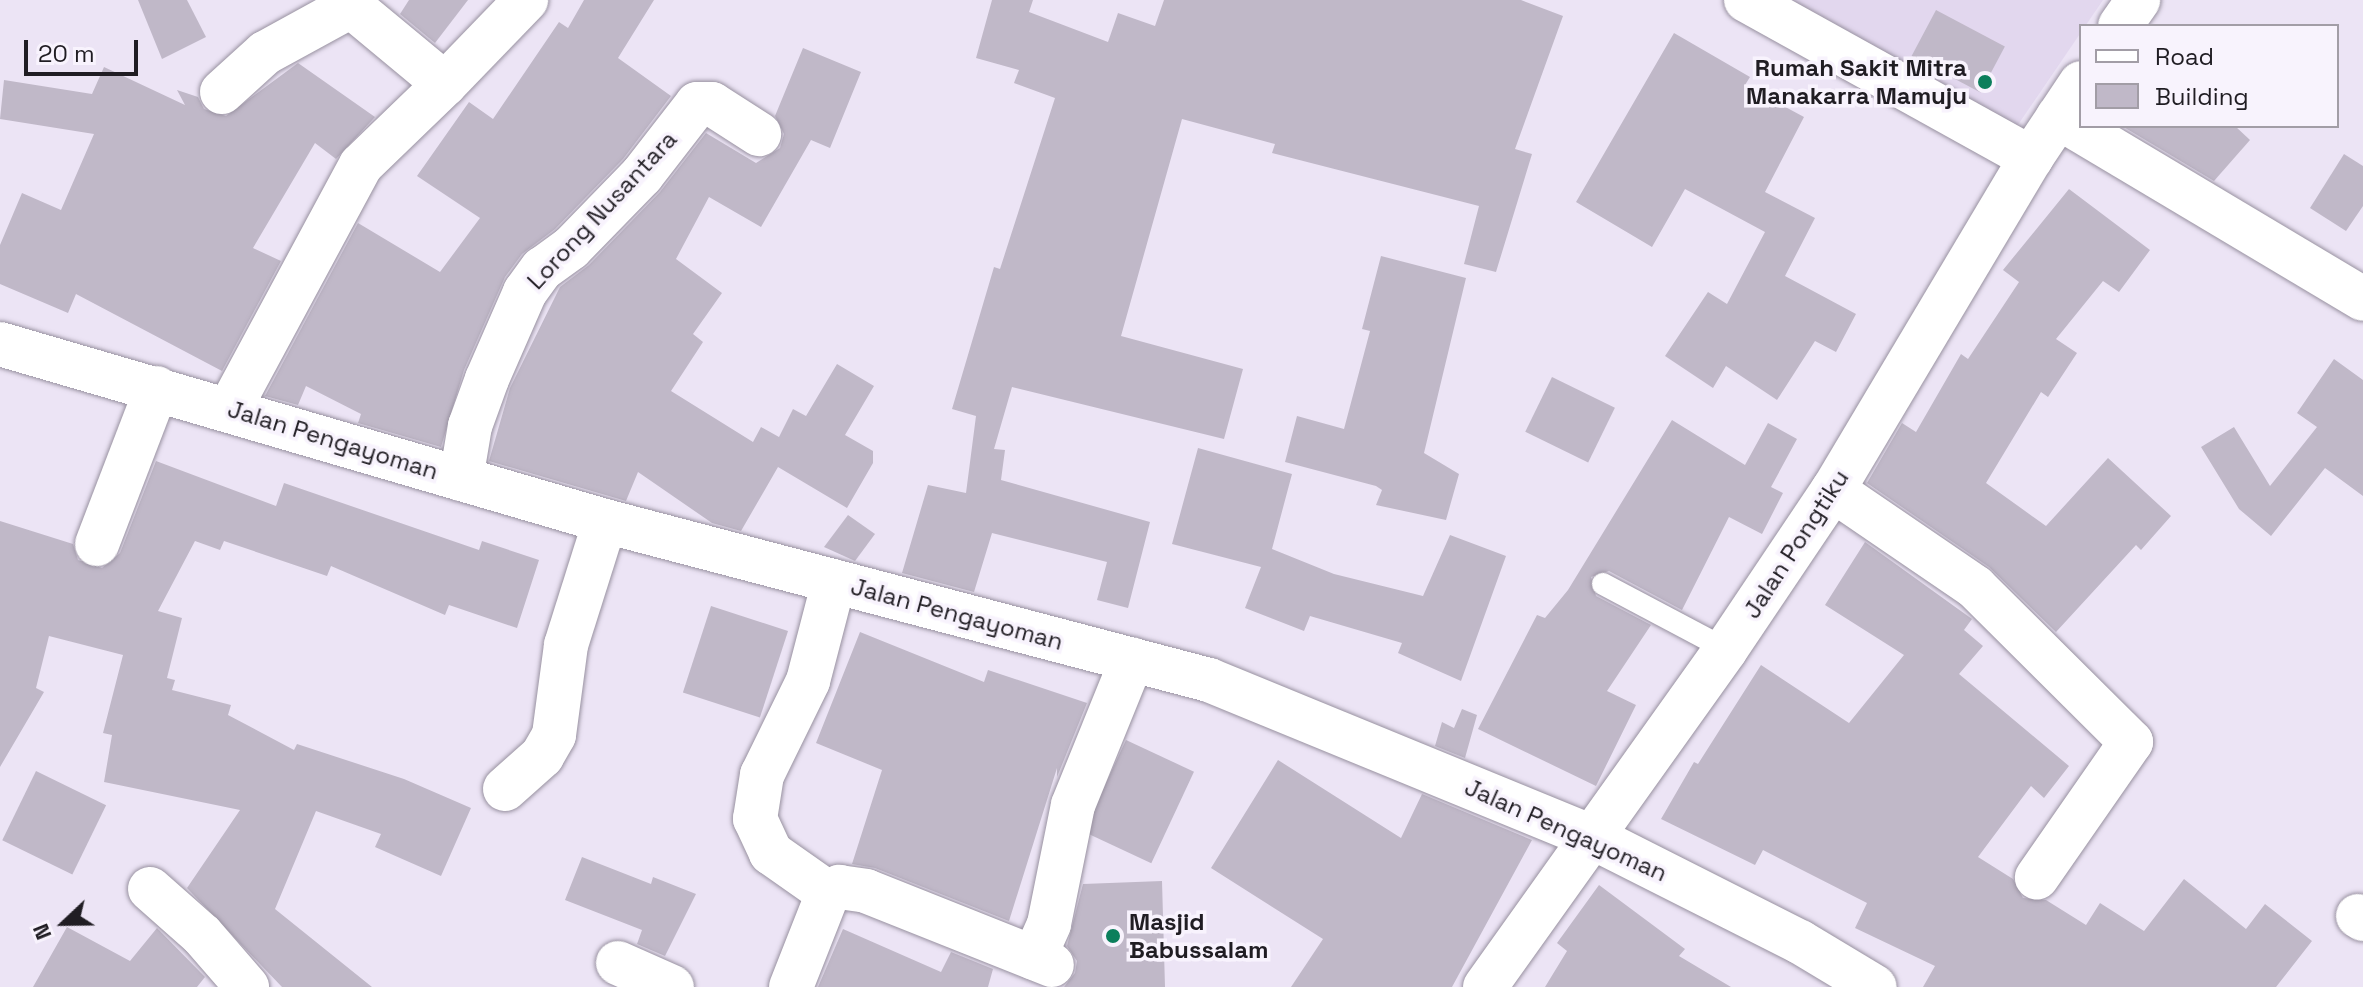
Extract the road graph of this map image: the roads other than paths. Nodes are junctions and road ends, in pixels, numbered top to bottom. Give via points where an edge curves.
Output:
1 (526, 0) edge
2 (1746, 0) edge
3 (2138, 0) edge
4 (347, 3) edge
5 (2121, 24) edge
6 (445, 84) junction
7 (222, 92) dead end
8 (2070, 100) edge
9 (2111, 128) edge
10 (759, 134) dead end
11 (2031, 158) junction
12 (2363, 299) edge
13 (0, 344) edge
14 (157, 388) junction
15 (229, 410) junction
16 (461, 479) junction
17 (1833, 490) junction
18 (605, 521) junction
19 (97, 544) dead end
20 (834, 581) junction
21 (1603, 584) dead end
22 (1726, 649) junction
23 (1132, 660) junction
24 (505, 789) dead end
25 (1594, 838) junction
26 (2037, 877) dead end
27 (150, 889) dead end
28 (828, 893) junction
29 (618, 963) dead end
30 (247, 987) edge
31 (672, 987) edge
32 (791, 987) edge
33 (1485, 987) edge
34 (1875, 987) edge

1 - 6 street
2 - 11 street
3 - 5 street
4 - 6 street
4 - 7 street via 265,53
6 - 15 street via 361,165
8 - 11 street, Jalan Pongtiku
9 - 12 street
10 - 16 street, Lorong Nusantara via 712,104 697,104 642,175 571,248 542,269 525,292 487,379 470,426
11 - 17 street, Jalan Pongtiku
13 - 14 street, Jalan Pengayoman
14 - 15 street, Jalan Pengayoman
14 - 19 street
15 - 16 street, Jalan Pengayoman
16 - 18 street, Jalan Pengayoman
17 - 22 street, Jalan Pongtiku
17 - 26 street via 1975,587 2131,742
18 - 20 street, Jalan Pengayoman
18 - 24 street via 566,645 554,735 542,756
20 - 23 street, Jalan Pengayoman
20 - 28 street via 808,681 762,775 755,819 771,853
21 - 22 lane
22 - 25 street, Jalan Pongtiku
23 - 25 street, Jalan Pengayoman via 1209,680
23 - 28 street via 1073,805 1043,962 866,891 839,887
25 - 33 street, Jalan Pongtiku
25 - 34 street, Jalan Pengayoman via 1800,942
27 - 30 street via 202,935
28 - 32 street
29 - 31 street

